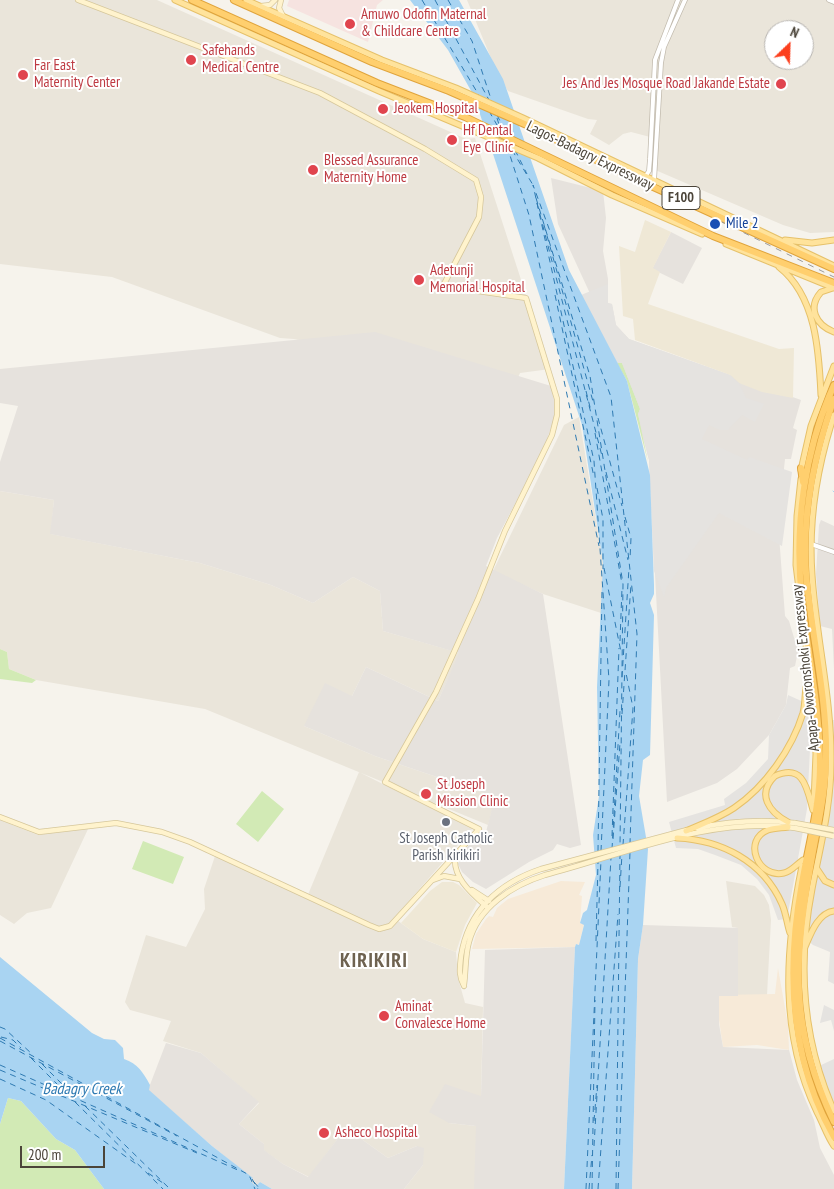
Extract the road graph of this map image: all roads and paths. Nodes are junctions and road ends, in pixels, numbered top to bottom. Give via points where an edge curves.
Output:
1 (78, 0) edge
2 (175, 0) edge
3 (192, 0) edge
4 (234, 0) edge
5 (246, 0) edge
6 (274, 0) edge
7 (281, 0) edge
8 (678, 0) edge
9 (685, 0) edge
10 (829, 0) edge
11 (834, 2) edge
12 (260, 6) junction
13 (282, 16) junction
14 (669, 22) junction
15 (674, 24) junction
16 (653, 79) junction
17 (659, 80) junction
18 (644, 177) junction
19 (654, 181) junction
20 (778, 240) junction
21 (834, 240) edge
22 (772, 263) junction
23 (834, 267) edge
24 (834, 283) edge
25 (834, 288) edge
26 (834, 332) edge
27 (834, 366) edge
28 (834, 385) edge
29 (822, 397) junction
30 (834, 399) edge
31 (834, 416) edge
32 (805, 469) junction
33 (808, 490) junction
34 (811, 503) junction
35 (811, 544) junction
36 (834, 552) edge
37 (819, 657) junction
38 (809, 676) junction
39 (822, 676) junction
40 (830, 714) junction
41 (834, 723) edge
42 (834, 791) edge
43 (829, 801) junction
44 (813, 810) junction
45 (0, 817) edge
46 (788, 825) junction
47 (795, 826) junction
48 (834, 830) edge
49 (686, 831) junction
50 (834, 836) edge
51 (674, 837) junction
52 (456, 852) junction
53 (803, 860) junction
54 (817, 863) junction
55 (564, 867) junction
56 (432, 880) junction
57 (460, 880) junction
58 (834, 885) edge
59 (486, 902) junction
60 (491, 906) junction
61 (834, 911) edge
62 (790, 934) junction
63 (803, 952) junction
64 (789, 979) junction
65 (807, 1039) junction
66 (811, 1055) junction
67 (834, 1111) edge
68 (834, 1122) edge
69 (831, 1138) edge
70 (834, 1152) edge

1 - 52 main road via 320,93 476,180 481,197 479,217 444,284 526,298 553,382 557,415 552,435 498,545 445,672 385,782 478,829
2 - 22 main road, Lagos-Badagry Expressway
3 - 24 highway, Lagos-Badagry Expressway / F100 via 377,83 465,117 713,236
4 - 23 highway, Lagos-Badagry Expressway / F100 via 372,62 529,126 616,170
5 - 12 main road, Lagos-Badagry Expressway
6 - 12 main road
7 - 13 main road
8 - 14 street
9 - 15 street
10 - 11 street
12 - 13 main road, Lagos-Badagry Expressway
13 - 18 main road, Lagos-Badagry Expressway via 456,88
14 - 15 street
14 - 16 street via 657,50
15 - 17 street via 664,48
16 - 17 street
16 - 18 street via 649,170
17 - 19 street
18 - 19 main road, Lagos-Badagry Expressway
19 - 20 main road, Lagos-Badagry Expressway
20 - 21 main road via 802,243
20 - 23 main road, Lagos-Badagry Expressway
22 - 25 main road, Lagos-Badagry Expressway
22 - 29 main road via 787,274 807,308 815,330
25 - 26 main road via 821,292 814,307 817,321 823,328
27 - 29 main road, Apapa-Oworonshoki Expressway
28 - 32 highway, Apapa-Oworonshoki Expressway
29 - 32 main road, Apapa-Oworonshoki Expressway via 809,433
30 - 33 highway, Apapa-Oworonshoki Expressway
31 - 33 main road, Apapa-Oworonshoki Expressway
32 - 33 highway, Apapa-Oworonshoki Expressway
32 - 33 highway via 803,477
33 - 34 highway
33 - 38 main road, Apapa-Oworonshoki Expressway via 797,516 796,565
33 - 64 highway, Apapa-Oworonshoki Expressway via 799,542 800,577 818,716 820,766 818,804 796,914
34 - 35 main road, Apapa-Oworonshoki Expressway
34 - 37 highway, Apapa-Oworonshoki Expressway via 805,541 806,573
35 - 36 street
35 - 37 main road, Apapa-Oworonshoki Expressway
37 - 39 highway, Apapa-Oworonshoki Expressway
37 - 39 highway
38 - 44 main road, Apapa-Oworonshoki Expressway via 816,742
38 - 49 main road via 799,725 773,768 733,809
39 - 40 main road, Apapa-Oworonshoki Expressway
39 - 65 highway, Apapa-Oworonshoki Expressway via 826,748 824,789 798,956 798,998
40 - 41 main road
40 - 43 main road, Apapa-Oworonshoki Expressway
42 - 43 main road
43 - 54 main road, Apapa-Oworonshoki Expressway
44 - 46 main road via 801,777 788,772 774,776 766,787 768,808
44 - 53 main road, Apapa-Oworonshoki Expressway
45 - 56 main road via 39,832 110,823 171,835 378,929 393,924
46 - 47 main road
46 - 49 main road via 738,821
46 - 51 main road via 733,826
46 - 53 main road via 764,833 755,850 757,861 766,870 778,874 788,872
47 - 48 main road, bridge
47 - 50 main road, bridge
49 - 51 main road
51 - 55 main road
51 - 62 main road via 718,844 749,862 774,889
52 - 56 main road
52 - 57 main road via 455,868
53 - 62 main road, Apapa-Oworonshoki Expressway
54 - 58 main road via 820,875
54 - 63 main road, Apapa-Oworonshoki Expressway
55 - 59 main road via 518,878
55 - 60 main road via 522,883
56 - 57 main road via 444,876
57 - 59 main road
59 - 60 main road
59 - 60 main road via 472,921 464,940 459,972 464,986 468,943
61 - 63 main road via 820,918
62 - 64 main road, Apapa-Oworonshoki Expressway
63 - 65 main road, Apapa-Oworonshoki Expressway
64 - 69 highway, Apapa-Oworonshoki Expressway via 801,1053
65 - 66 highway
65 - 66 highway, Apapa-Oworonshoki Expressway
66 - 67 main road, Apapa-Oworonshoki Expressway
66 - 68 highway, Apapa-Oworonshoki Expressway via 816,1078
69 - 70 main road

